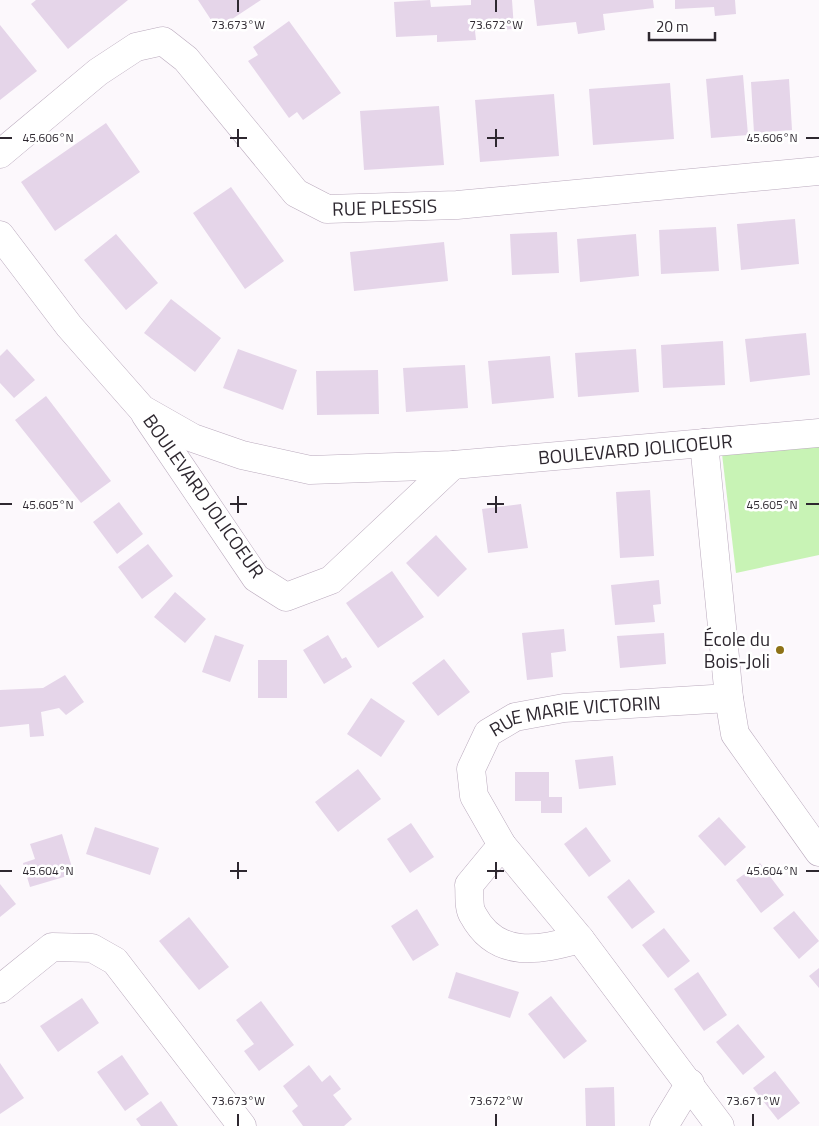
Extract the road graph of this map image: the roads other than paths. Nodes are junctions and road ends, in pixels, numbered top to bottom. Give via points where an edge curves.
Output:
1 (0, 154) edge
2 (819, 171) edge
3 (0, 235) edge
4 (142, 409) junction
5 (819, 433) edge
6 (704, 443) junction
7 (453, 466) junction
8 (729, 698) junction
9 (502, 845) junction
10 (819, 852) edge
11 (580, 939) junction
12 (0, 989) edge
13 (690, 1083) junction
14 (242, 1126) edge
15 (664, 1126) edge
16 (720, 1126) edge

1 - 2 street, RUE PLESSIS via 98,72 136,47 162,41 186,59 296,193 327,209 457,205
3 - 4 street, BOULEVARD JOLICOEUR via 70,326
4 - 7 street, BOULEVARD JOLICOEUR via 193,438 242,455 310,470
4 - 7 street, BOULEVARD JOLICOEUR via 256,578 286,597 331,580
5 - 6 street, BOULEVARD JOLICOEUR
6 - 7 street, BOULEVARD JOLICOEUR
6 - 8 street
8 - 9 street, RUE MARIE VICTORIN via 564,708 514,717 488,733 471,769 474,796
8 - 10 street via 735,734
9 - 11 street, RUE MARIE VICTORIN
9 - 11 street via 469,884 472,914 484,931 507,948 547,948
11 - 13 street, RUE MARIE VICTORIN
12 - 14 street via 52,947 92,948 115,961
13 - 15 street
13 - 16 street, RUE MARIE VICTORIN

